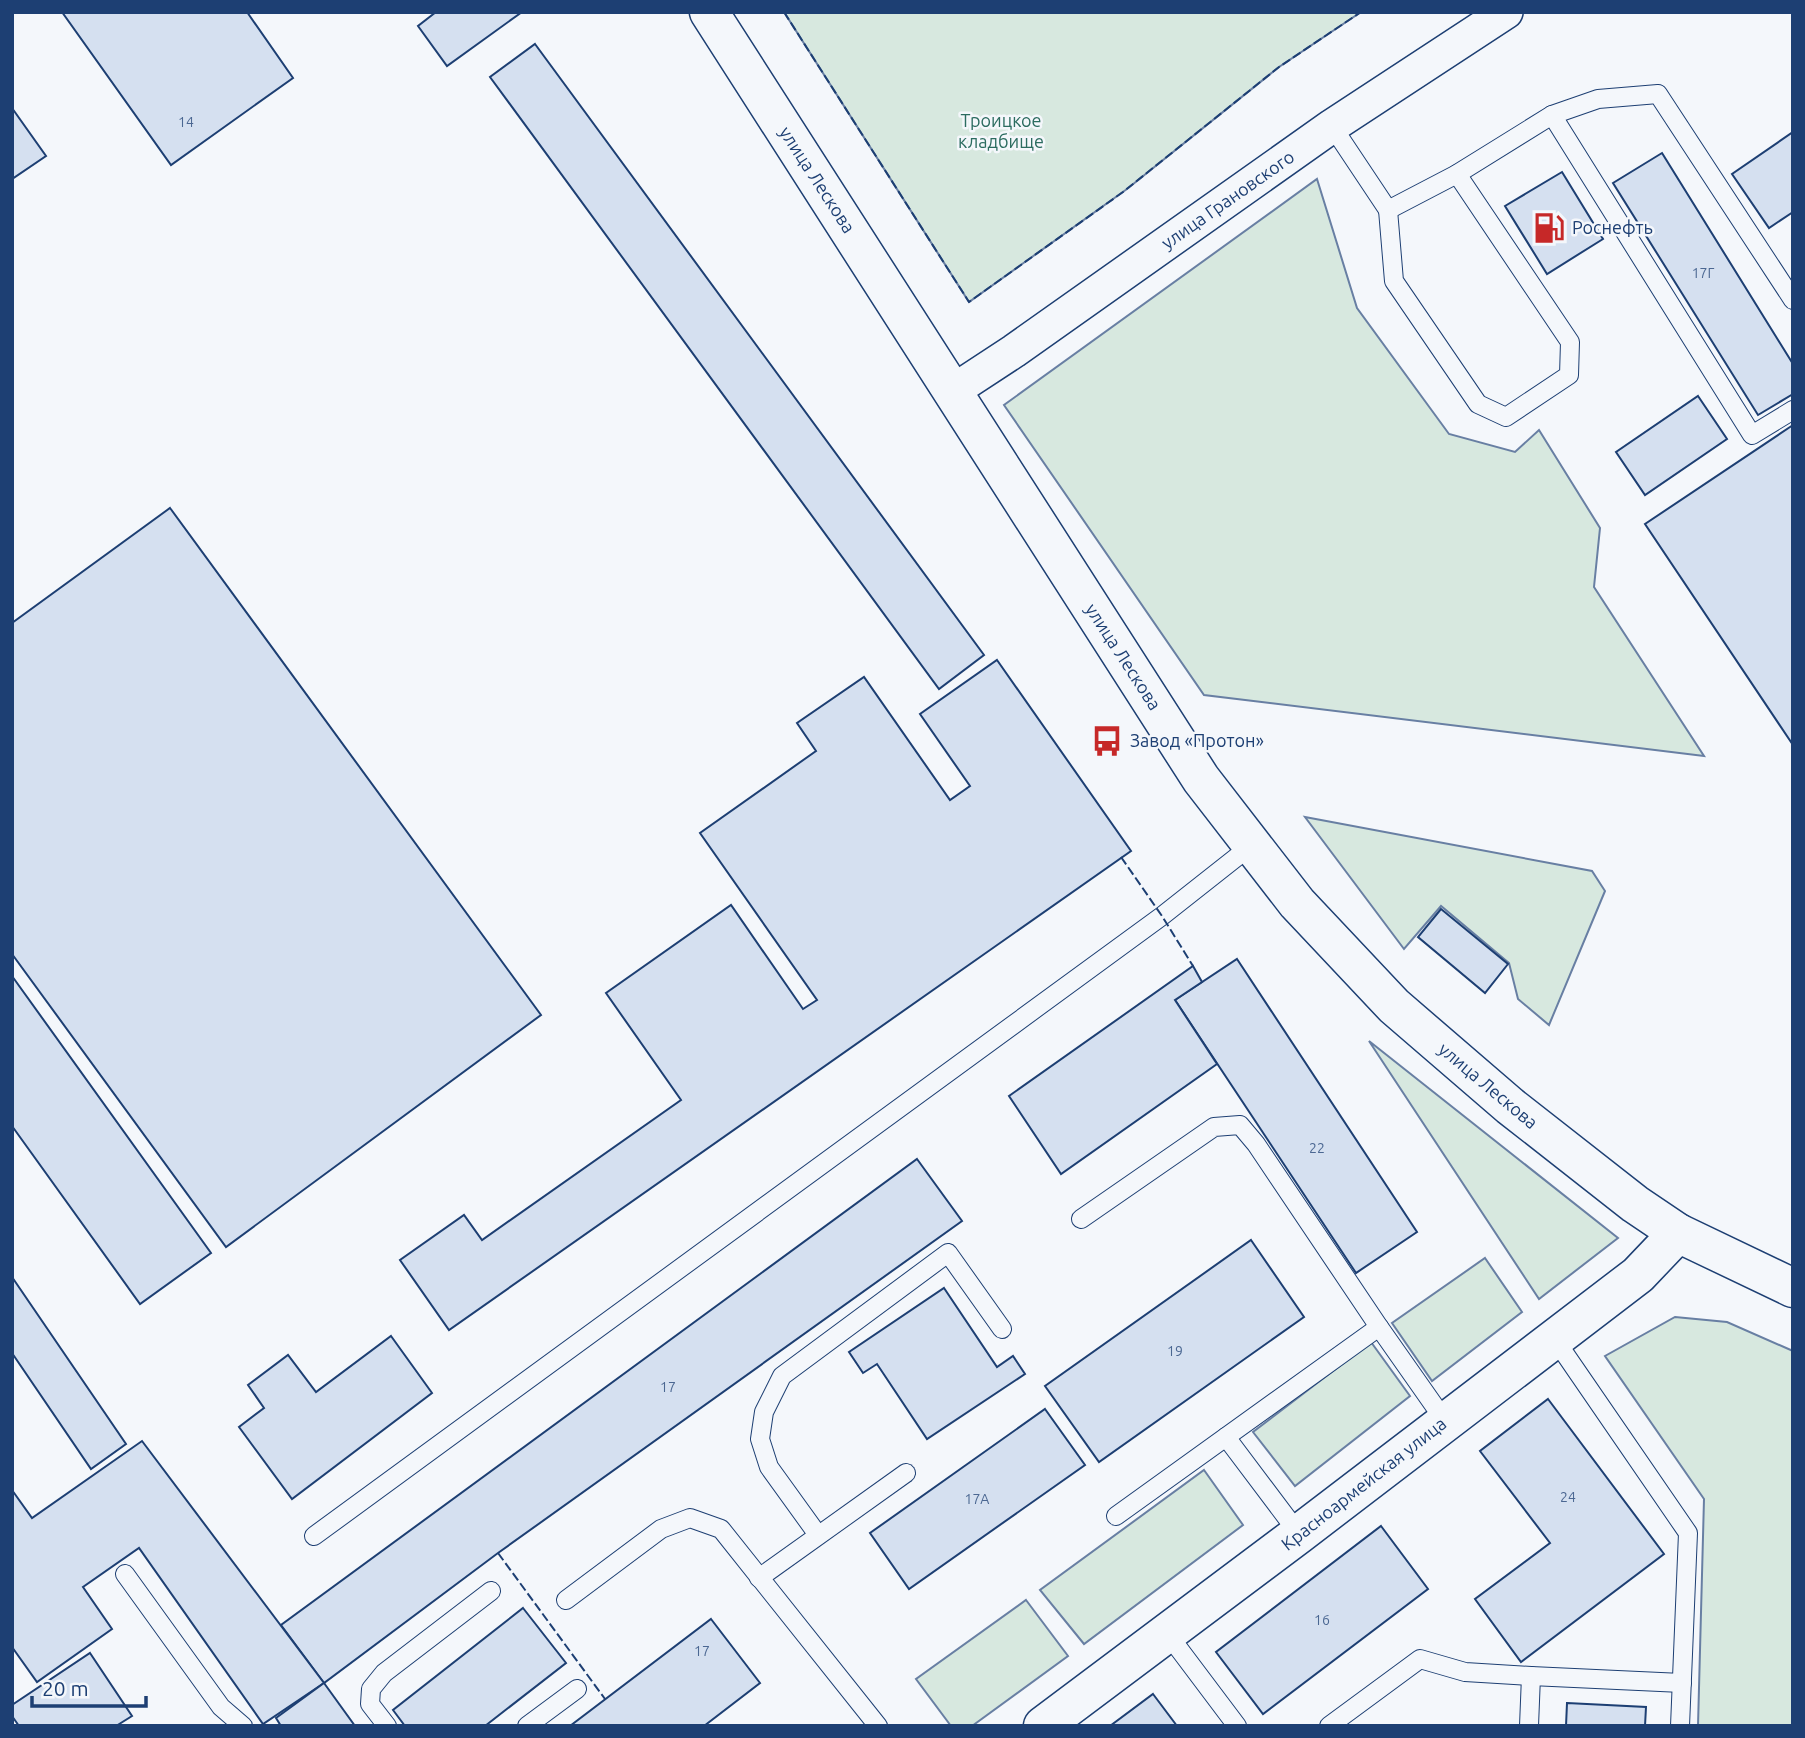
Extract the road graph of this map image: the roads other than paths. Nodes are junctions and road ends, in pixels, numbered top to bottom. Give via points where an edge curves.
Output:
1 (709, 12) edge
2 (1506, 12) edge
3 (1552, 115) junction
4 (1332, 126) junction
5 (1457, 174) junction
6 (1388, 210) junction
7 (1793, 300) edge
8 (953, 391) junction
9 (1793, 410) edge
10 (1252, 845) junction
11 (1081, 1219) dead end
12 (1678, 1233) junction
13 (1793, 1288) edge
14 (1379, 1327) junction
15 (1002, 1329) dead end
16 (1554, 1338) junction
17 (1445, 1421) junction
18 (1226, 1437) junction
19 (906, 1473) dead end
20 (1116, 1516) dead end
21 (1299, 1534) junction
22 (818, 1535) junction
23 (314, 1536) dead end
24 (125, 1574) dead end
25 (759, 1578) junction
26 (491, 1591) dead end
27 (566, 1600) dead end
28 (1167, 1633) junction
29 (1531, 1675) junction
30 (1682, 1683) junction
31 (577, 1689) dead end
32 (243, 1726) edge
33 (387, 1726) edge
34 (527, 1726) edge
35 (878, 1726) edge
36 (1043, 1726) edge
37 (1237, 1726) edge
38 (1329, 1726) edge
39 (1529, 1726) edge
40 (1680, 1726) edge

1 - 8 main road, улица Лескова
2 - 4 street, улица Грановского
3 - 5 lane
3 - 7 lane via 1598,99 1658,94
3 - 9 lane via 1752,435
4 - 6 lane
4 - 8 street, улица Грановского
5 - 6 lane
5 - 6 lane via 1570,342 1569,375 1506,417 1478,404 1394,281
8 - 10 main road, улица Лескова via 1201,779
10 - 12 main road, улица Лескова via 1297,903 1394,1006 1510,1106
10 - 23 lane via 1151,924
11 - 14 lane via 1214,1127 1240,1125
12 - 13 main road, улица Лескова
12 - 16 main road, Красноармейская улица via 1638,1275
14 - 17 lane
14 - 18 lane
15 - 22 lane via 948,1253 782,1376 764,1412 760,1439 769,1467
16 - 17 main road, Красноармейская улица
16 - 30 lane via 1688,1534
17 - 21 main road, Красноармейская улица
18 - 20 lane
18 - 21 lane
19 - 22 lane
21 - 28 main road, Красноармейская улица
22 - 25 lane
24 - 32 lane via 221,1707
25 - 27 lane via 721,1529 691,1518 662,1530
25 - 35 lane
26 - 33 lane via 377,1681 370,1704
28 - 36 main road, Красноармейская улица
28 - 37 lane
29 - 30 lane
29 - 38 lane via 1465,1672 1420,1659
29 - 39 lane
30 - 40 lane
31 - 34 lane

